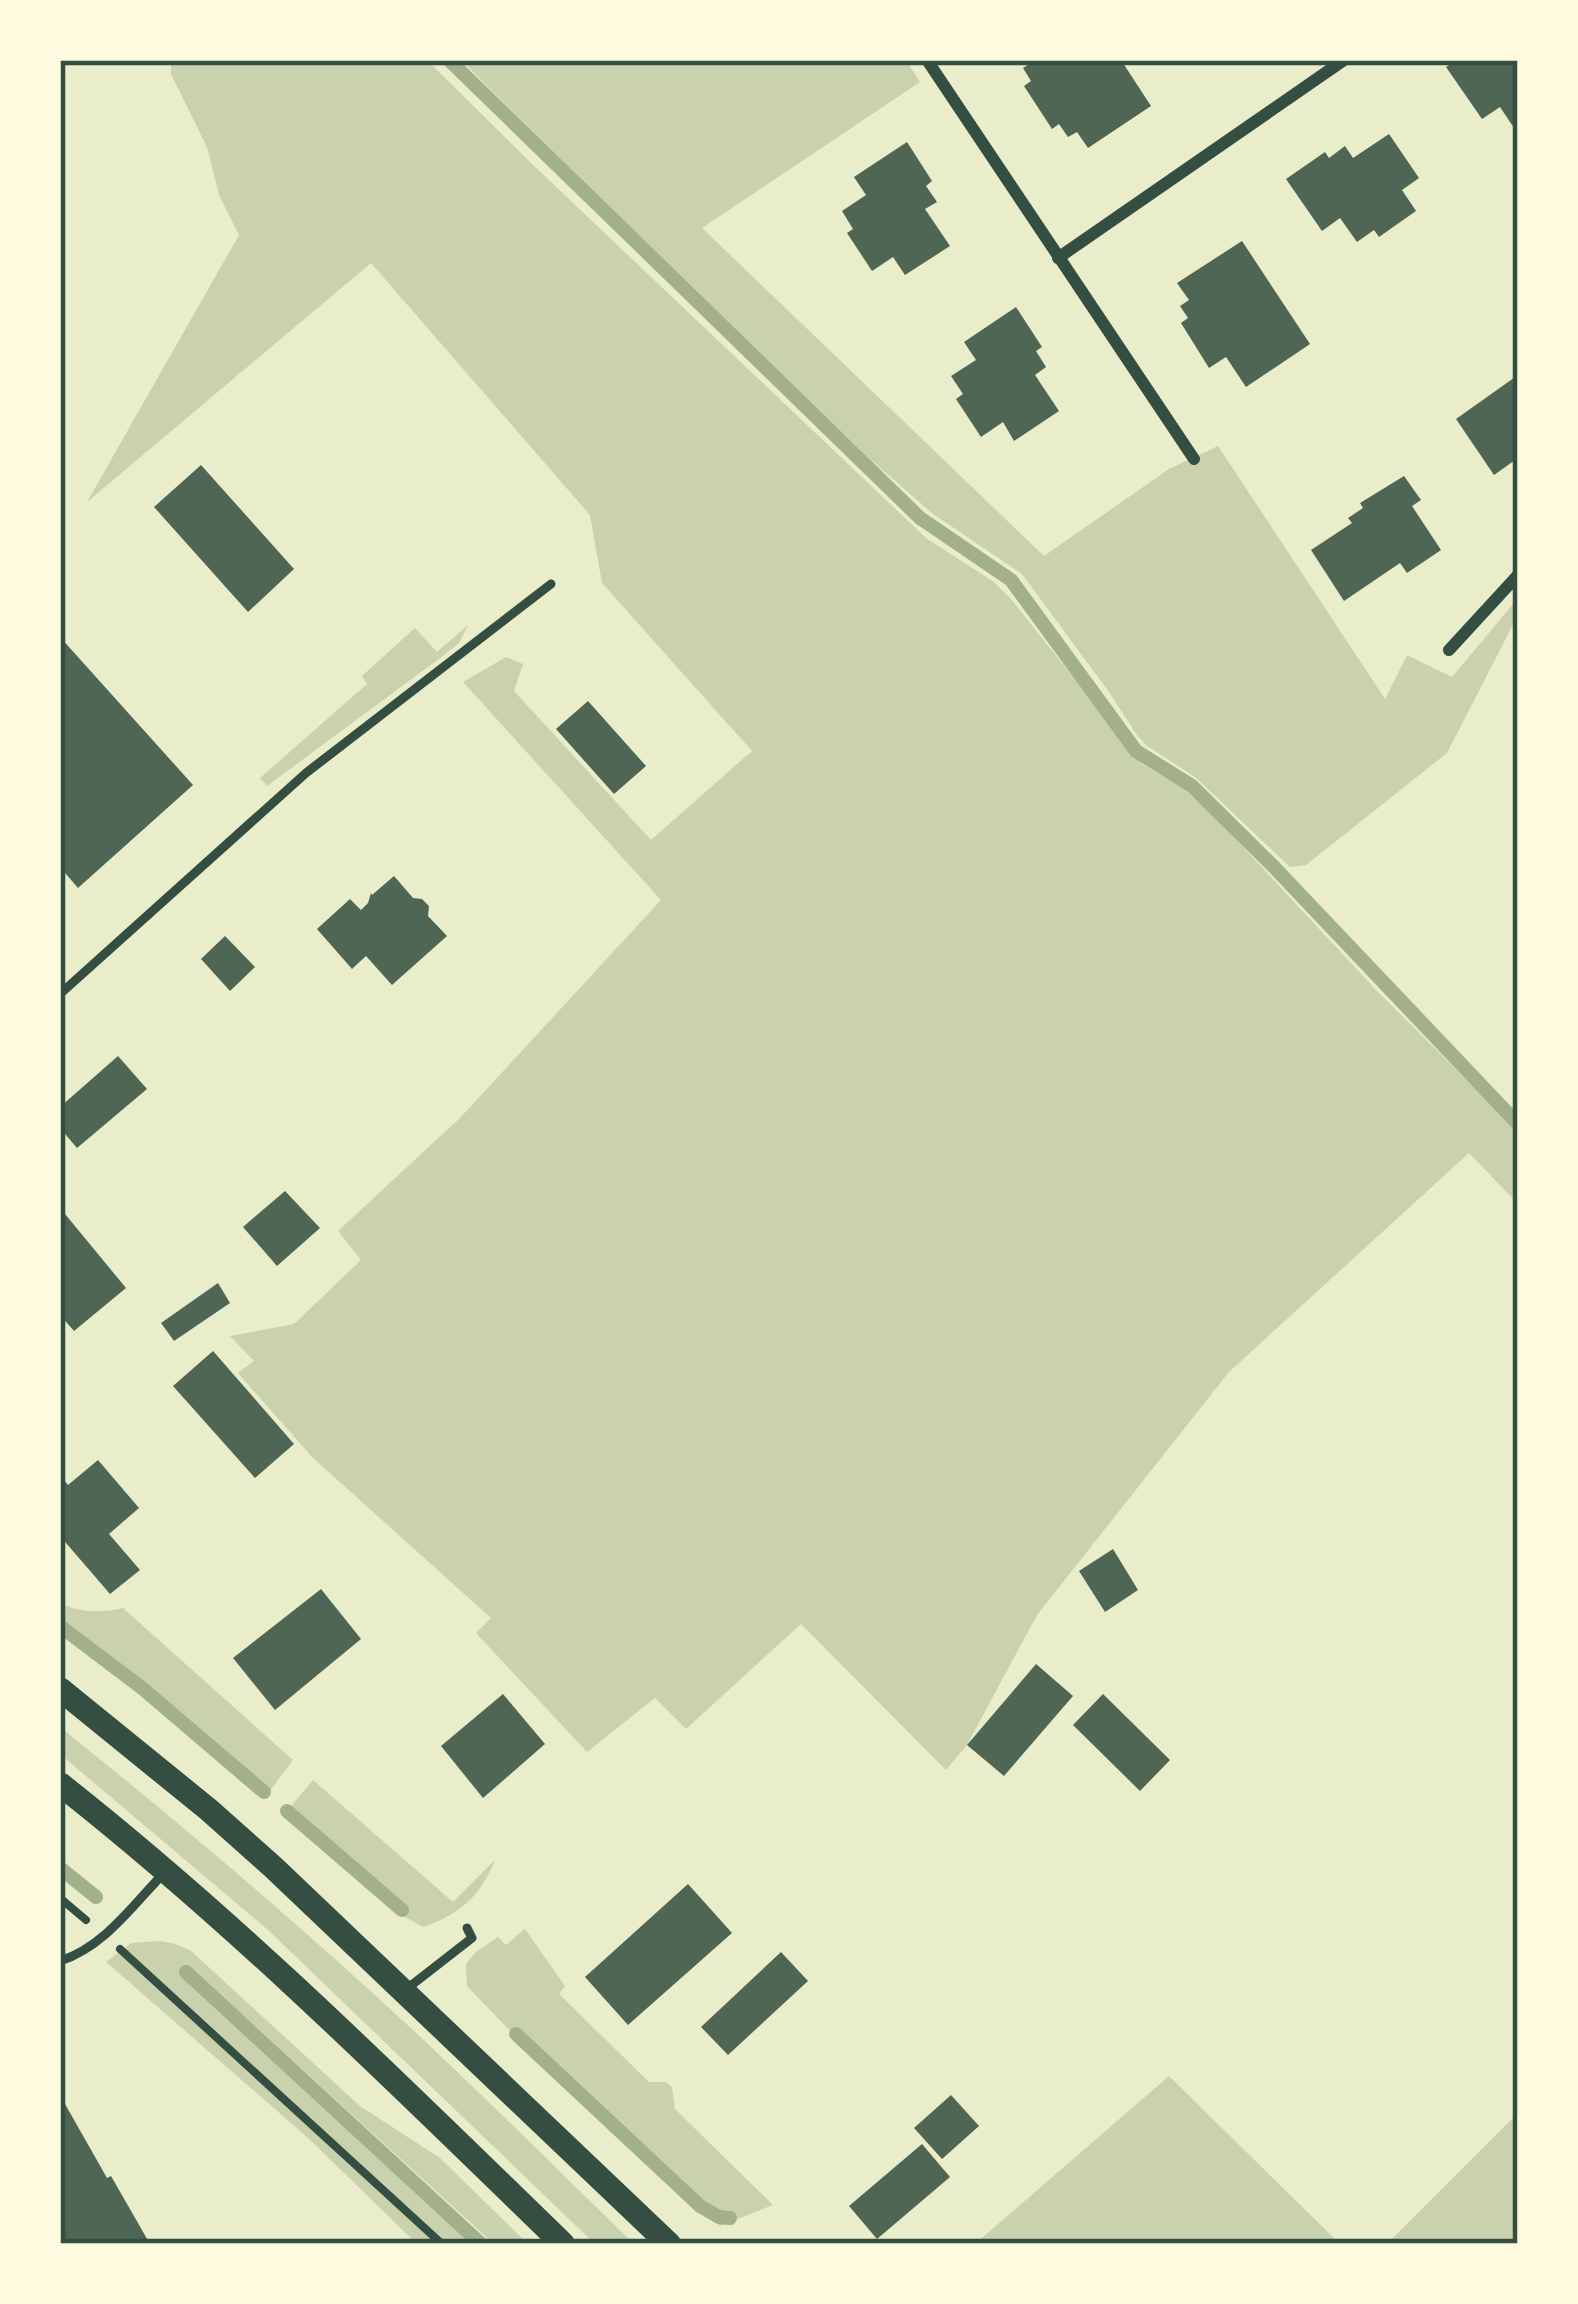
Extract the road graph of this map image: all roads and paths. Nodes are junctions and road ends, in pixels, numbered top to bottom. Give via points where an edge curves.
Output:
1 (927, 60) edge
2 (1344, 60) edge
3 (1058, 259) junction
4 (1194, 459) dead end
5 (1518, 575) edge
6 (551, 584) dead end
7 (1449, 650) dead end
8 (60, 994) edge
9 (60, 1689) edge
10 (60, 1784) edge
11 (167, 1870) junction
12 (60, 1898) edge
13 (467, 1928) dead end
14 (104, 1935) junction
15 (60, 1961) edge
16 (404, 1991) junction
17 (442, 2244) edge
18 (563, 2244) edge
19 (669, 2244) edge

1 - 3 street
2 - 3 street
3 - 4 street
5 - 7 street
6 - 8 lane via 306,773
9 - 16 main road via 209,1810
10 - 11 main road
11 - 14 lane
11 - 18 main road
12 - 14 path
13 - 16 lane via 472,1938
14 - 15 lane
14 - 17 path
16 - 19 main road

